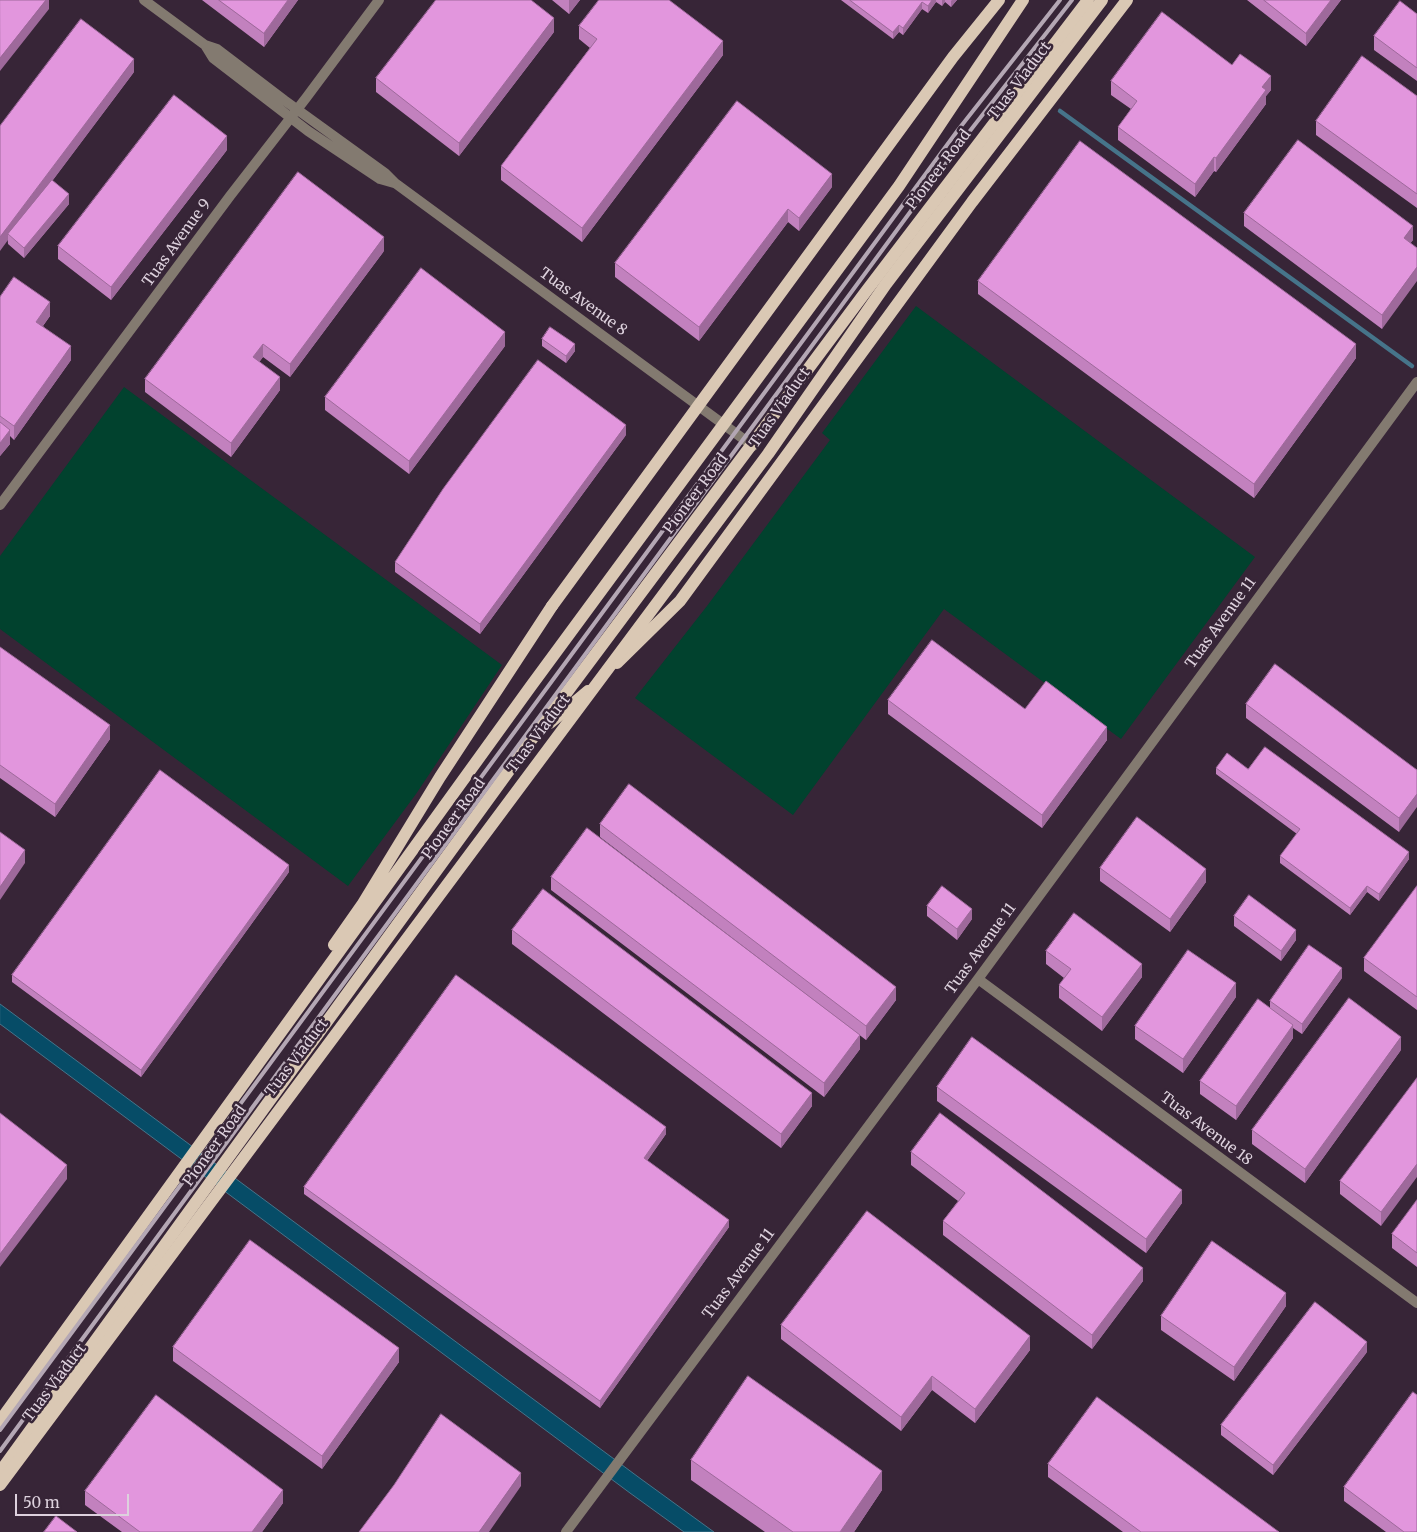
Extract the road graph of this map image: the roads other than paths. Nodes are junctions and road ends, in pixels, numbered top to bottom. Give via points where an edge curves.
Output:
1 (144, 0) edge
2 (379, 0) edge
3 (999, 0) edge
4 (1023, 0) edge
5 (1088, 0) edge
6 (1102, 0) edge
7 (1127, 0) edge
8 (294, 114) junction
9 (1417, 382) edge
10 (724, 424) junction
11 (752, 446) junction
12 (0, 506) edge
13 (532, 739) junction
14 (978, 979) junction
15 (1417, 1303) edge
16 (0, 1414) edge
17 (0, 1421) edge
18 (0, 1472) edge
19 (0, 1485) edge
20 (566, 1532) edge

1 - 8 street, Tuas Avenue 8 via 205,45 217,49
2 - 8 street, Tuas Avenue 9
3 - 16 main road, Tuas Viaduct, bridge via 953,58 552,606 440,777 362,905
4 - 10 main road, Pioneer Road via 898,186
5 - 11 main road, Pioneer Road
6 - 19 main road, Tuas Viaduct, bridge via 886,284 768,454
7 - 13 main road via 972,202 680,601 592,688
8 - 10 street, Tuas Avenue 8 via 385,173
8 - 12 street, Tuas Avenue 9
9 - 14 street, Tuas Avenue 11
10 - 11 street, Tuas Avenue 8
10 - 17 main road, Pioneer Road
11 - 13 main road, Pioneer Road
13 - 18 main road, Pioneer Road
14 - 15 street, Tuas Avenue 18
14 - 20 street, Tuas Avenue 11

